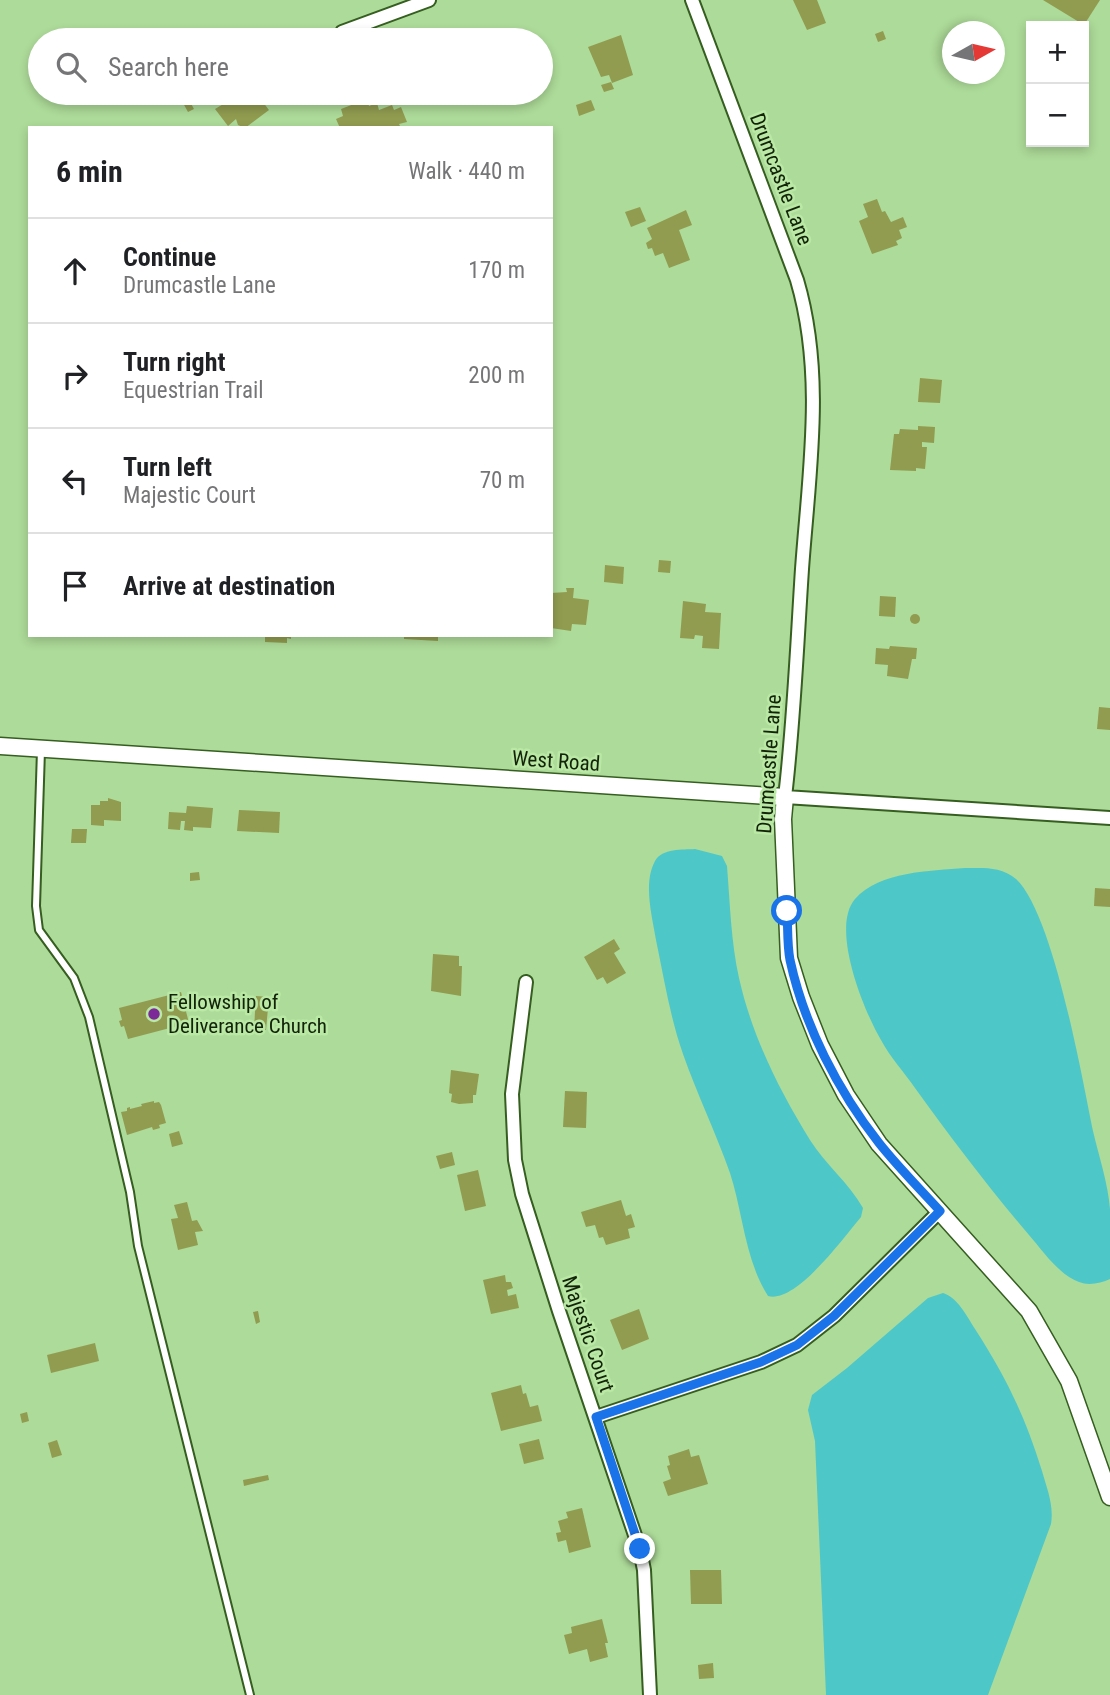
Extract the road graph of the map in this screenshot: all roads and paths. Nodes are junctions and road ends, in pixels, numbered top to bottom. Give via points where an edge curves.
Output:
1 (429, 0) edge
2 (692, 0) edge
3 (353, 28) edge
4 (0, 746) edge
5 (41, 748) junction
6 (785, 797) junction
7 (1110, 818) edge
8 (526, 982) dead end
9 (940, 1211) junction
10 (596, 1417) junction
11 (1110, 1497) edge
12 (250, 1695) edge
13 (650, 1695) edge

1 - 3 street
2 - 6 street, Drumcastle Lane via 797,280 813,360 809,494
4 - 5 street, West Road
5 - 6 street, West Road
5 - 12 lane via 38,930 74,978 89,1017 141,1259
6 - 7 street, West Road
6 - 9 street, Drumcastle Lane via 789,958 801,997 846,1095 879,1143
8 - 10 street, Majestic Court via 512,1094 515,1160 522,1195
9 - 10 street via 829,1321 797,1345 761,1362
9 - 11 street, Drumcastle Lane via 1029,1311 1056,1356
10 - 13 street, Majestic Court via 640,1549

